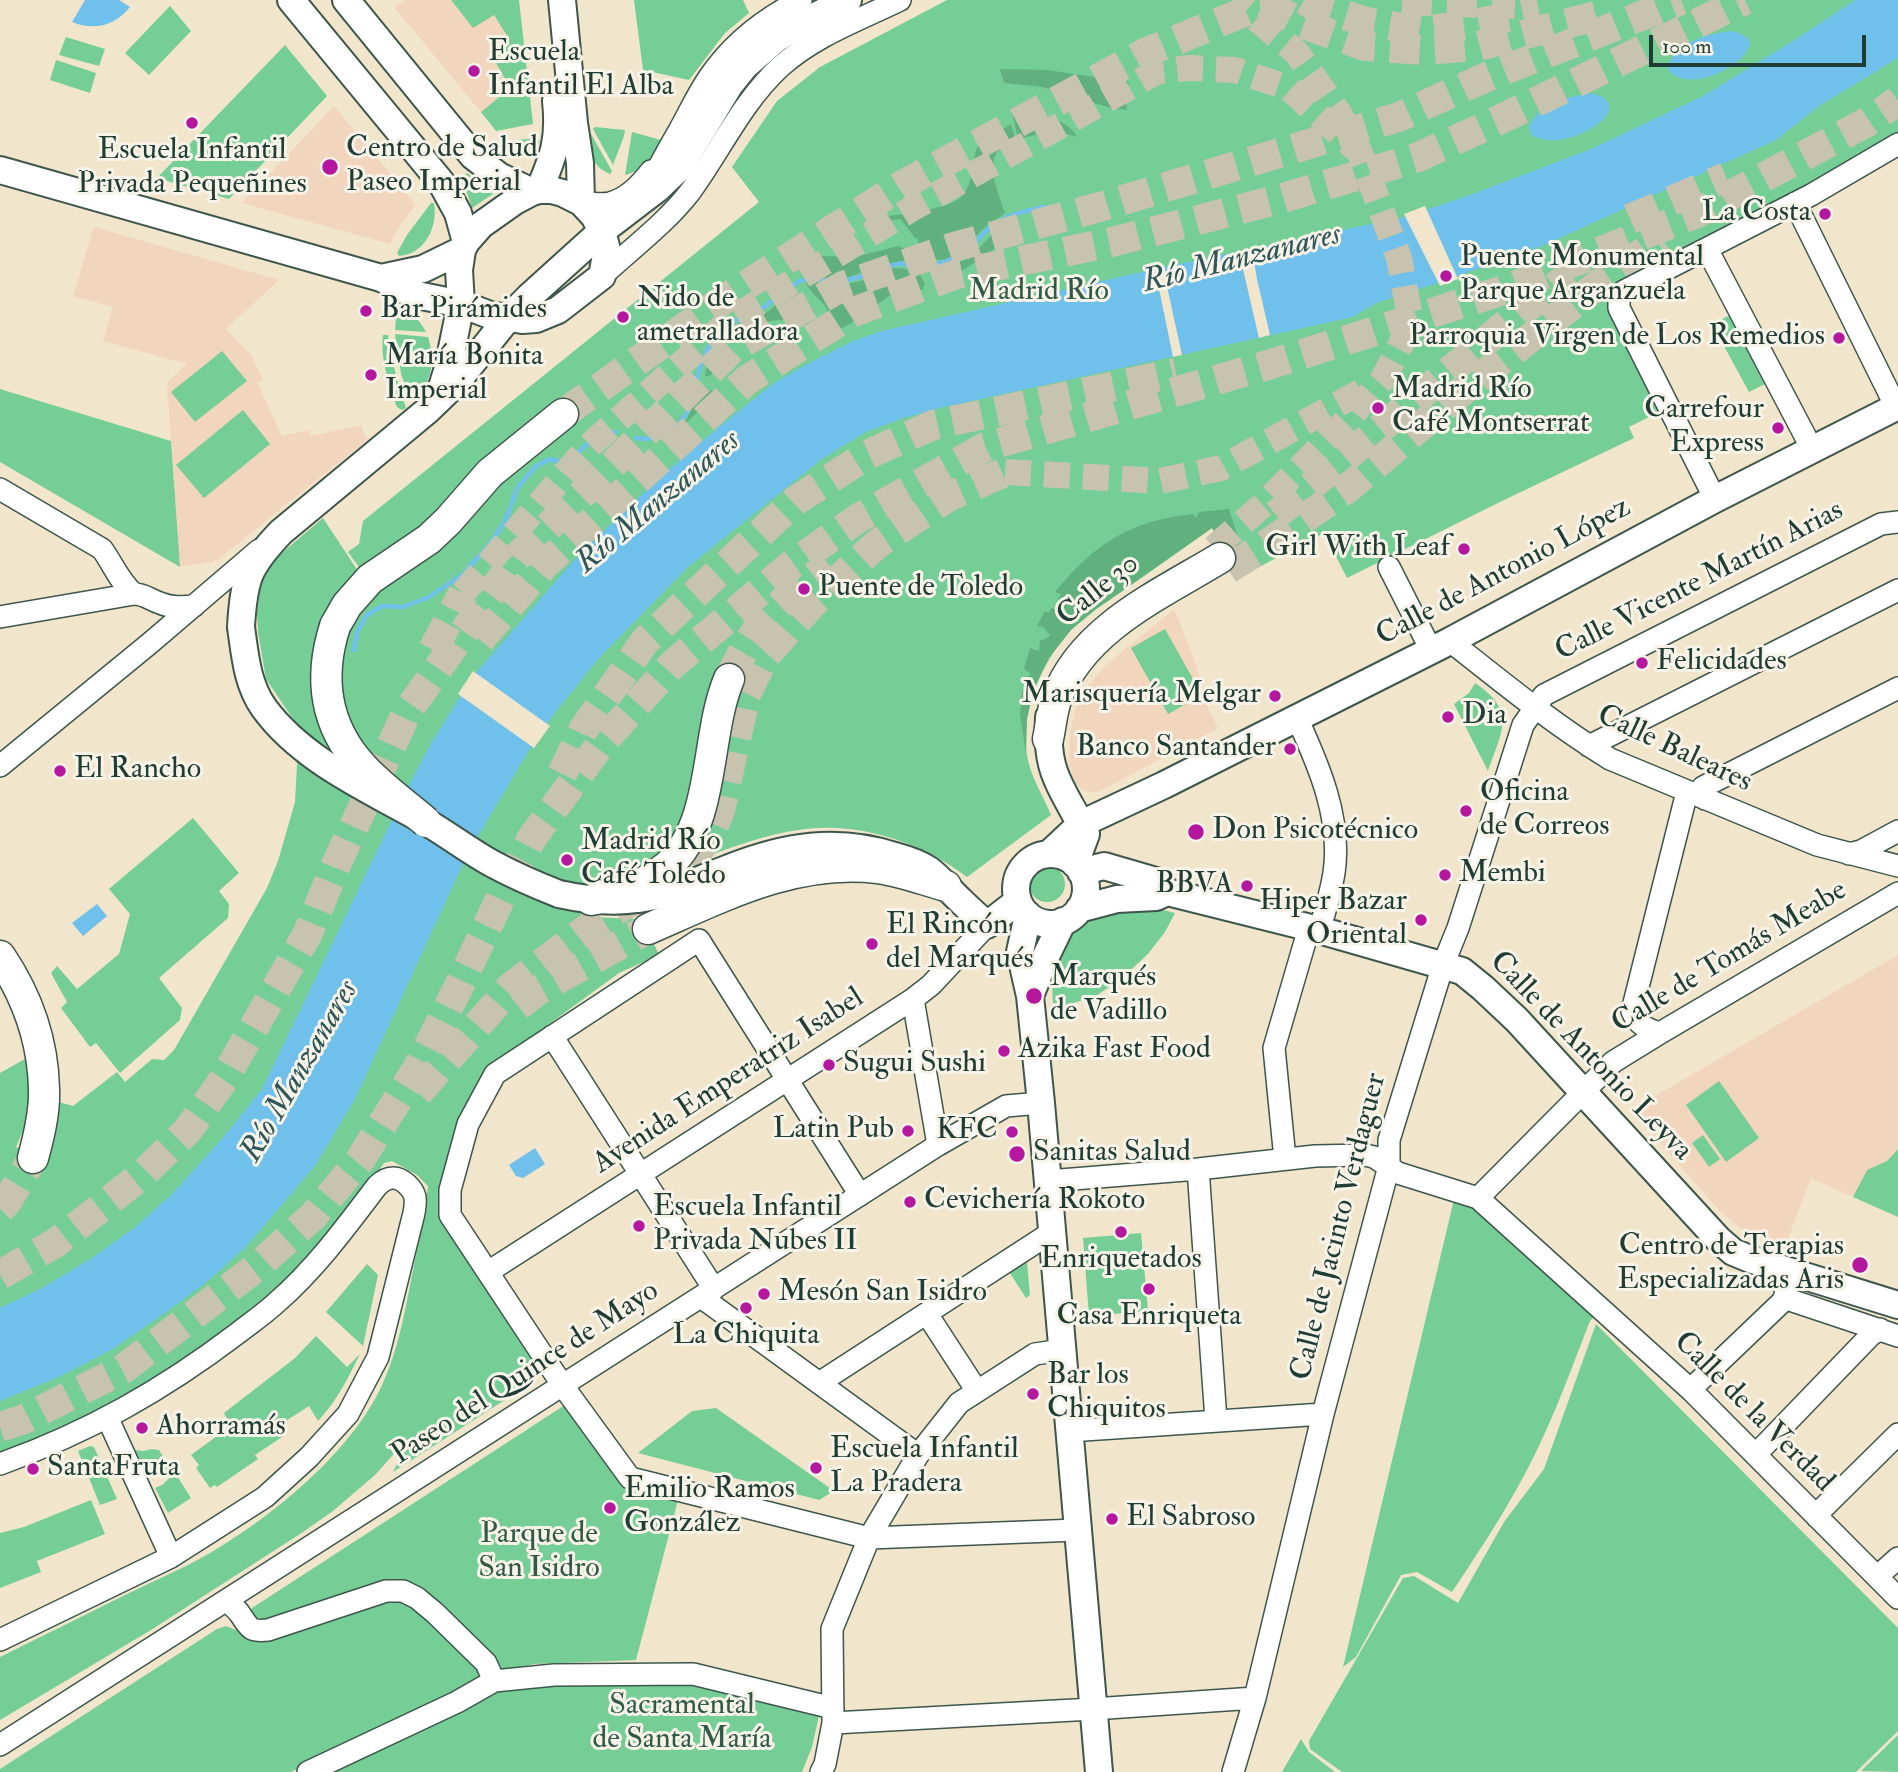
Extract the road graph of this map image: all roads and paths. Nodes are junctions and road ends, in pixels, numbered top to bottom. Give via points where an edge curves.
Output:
1 (291, 0) edge
2 (346, 0) edge
3 (546, 0) edge
4 (562, 0) edge
5 (801, 0) edge
6 (848, 0) edge
7 (900, 0) edge
8 (1898, 144) edge
9 (662, 159) junction
10 (0, 170) edge
11 (536, 191) junction
12 (643, 201) junction
13 (581, 202) junction
14 (1796, 203) junction
15 (602, 231) junction
16 (464, 246) junction
17 (1707, 249) junction
18 (601, 276) junction
19 (381, 278) junction
20 (412, 294) junction
21 (461, 304) junction
22 (508, 318) junction
23 (453, 342) junction
24 (1897, 406) edge
25 (428, 410) junction
26 (563, 414) tunnel mouth
27 (1812, 449) junction
28 (0, 489) edge
29 (1715, 499) junction
30 (1898, 522) edge
31 (281, 532) junction
32 (1221, 558) tunnel mouth
33 (1389, 567) dead end
34 (116, 574) junction
35 (1898, 590) edge
36 (134, 594) junction
37 (106, 598) junction
38 (154, 601) junction
39 (194, 606) junction
40 (0, 617) edge
41 (164, 632) junction
42 (1440, 646) junction
43 (729, 679) tunnel mouth
44 (1898, 688) edge
45 (1534, 707) junction
46 (1297, 718) junction
47 (1048, 739) joint
48 (1589, 746) junction
49 (0, 766) edge
50 (1696, 796) junction
51 (1139, 797) junction
52 (426, 822) junction
53 (1081, 824) junction
54 (1898, 831) edge
55 (1049, 854) junction
56 (1849, 854) junction
57 (1898, 866) edge
58 (1078, 867) junction
59 (946, 886) junction
60 (1167, 892) junction
61 (1898, 893) edge
62 (591, 900) junction
63 (1023, 908) junction
64 (1071, 915) junction
65 (987, 925) junction
66 (648, 929) tunnel mouth
67 (1314, 929) junction
68 (0, 957) edge
69 (1443, 965) junction
70 (1030, 996) junction
71 (913, 999) junction
72 (1632, 1011) junction
73 (1660, 1032) junction
74 (552, 1037) junction
75 (1613, 1062) junction
76 (787, 1079) junction
77 (1584, 1093) junction
78 (1041, 1102) junction
79 (938, 1145) junction
80 (33, 1158) tunnel mouth
81 (1285, 1159) junction
82 (1389, 1166) junction
83 (1198, 1170) junction
84 (639, 1175) junction
85 (1048, 1181) junction
86 (860, 1195) junction
87 (1478, 1198) junction
88 (1052, 1231) junction
89 (488, 1272) junction
90 (1789, 1283) junction
91 (707, 1293) junction
92 (1898, 1305) edge
93 (928, 1314) junction
94 (1889, 1333) edge
95 (1062, 1350) junction
96 (819, 1383) junction
97 (563, 1385) junction
98 (977, 1391) junction
99 (1692, 1391) junction
100 (1323, 1414) junction
101 (107, 1419) junction
102 (1216, 1420) junction
103 (1069, 1431) junction
104 (1898, 1434) edge
105 (1753, 1452) junction
106 (918, 1455) junction
107 (0, 1464) edge
108 (1816, 1517) junction
109 (1077, 1530) junction
110 (869, 1538) junction
111 (171, 1557) junction
112 (1898, 1558) edge
113 (1874, 1573) junction
114 (1898, 1598) edge
115 (227, 1601) junction
116 (0, 1640) edge
117 (494, 1681) junction
118 (1255, 1698) junction
119 (1093, 1709) junction
120 (833, 1716) junction
121 (0, 1745) edge
122 (827, 1769) edge
123 (308, 1772) edge
124 (1099, 1772) edge
125 (1233, 1772) edge

1 - 16 main road via 441,182 458,214
2 - 11 main road via 473,156 499,176
3 - 11 main road via 559,125 553,156
4 - 13 main road
5 - 9 street via 760,24 729,52 709,77
6 - 12 main road via 776,39 745,66 680,167
7 - 18 street via 816,41 781,67 760,87 667,218
8 - 14 street
9 - 12 street
9 - 13 street via 620,199 608,204
10 - 19 main road
11 - 13 main road via 563,193
11 - 16 main road via 481,225
12 - 15 main road
13 - 15 main road
14 - 17 street
14 - 24 street
15 - 18 main road via 607,250
15 - 22 main road
16 - 19 main road via 424,269
16 - 21 main road via 458,270
17 - 27 street
17 - 29 street via 1624,291 1619,309
18 - 22 main road via 567,304 536,319
19 - 20 main road
20 - 21 main road
20 - 23 main road
21 - 22 main road
21 - 23 main road
22 - 25 main road via 456,384
23 - 25 main road via 442,387
24 - 27 main road, Calle de Antonio López
25 - 31 main road
26 - 52 highway, bridge via 490,473 429,539 370,579 335,626 326,682 340,736 360,764
27 - 29 main road, Calle de Antonio López
28 - 34 street via 102,549
29 - 42 main road, Calle de Antonio López
30 - 45 street, Calle Vicente Martín Arias via 1881,524 1544,695
31 - 39 street
31 - 52 main road, bridge via 249,573 244,593 241,627 248,677 283,732 310,754
32 - 47 highway via 1096,638 1070,670 1056,698
33 - 42 street
34 - 36 street
34 - 37 street
35 - 48 street
36 - 37 street
36 - 38 street
37 - 40 street
38 - 39 street via 173,607
38 - 41 street
39 - 41 street
41 - 49 street
42 - 45 street, Calle Baleares
42 - 46 main road, Calle de Antonio López
43 - 62 highway via 717,714 699,812 682,848 669,865 638,886
44 - 50 street via 1703,787
45 - 48 street, Calle Baleares
45 - 69 street, Calle de Jacinto Verdaguer via 1522,725
46 - 51 main road, Calle de Antonio López
46 - 67 street via 1320,768 1334,830 1334,873
47 - 53 main road via 1057,779
48 - 50 street, Calle Baleares
50 - 56 street, Calle Baleares
50 - 72 street
51 - 53 main road, Calle de Antonio López
51 - 58 main road, Calle de Antonio López
52 - 62 main road, bridge via 539,886
53 - 55 main road, Calle de Antonio López
53 - 58 main road via 1086,834
54 - 56 street
55 - 58 main road via 1063,856
55 - 63 main road via 1030,861 1018,878 1016,888
56 - 57 street, Calle Baleares
58 - 60 main road, Calle de Antonio Leyva via 1104,866 1159,882
58 - 64 main road via 1085,892
59 - 62 main road via 909,860 860,847 821,845 732,866 659,895
59 - 65 main road
59 - 66 highway via 879,868 798,871 760,881
60 - 64 main road, Calle de Antonio Leyva via 1117,899
60 - 67 main road, Calle de Antonio Leyva
61 - 73 street, Calle de Tomás Meabe
63 - 64 main road via 1042,922 1056,923
63 - 65 main road
63 - 70 main road via 1020,953
64 - 70 main road via 1046,956
65 - 71 street, Avenida Emperatriz Isabel
67 - 69 main road, Calle de Antonio Leyva
67 - 81 street via 1274,1048
68 - 80 highway via 30,1012 41,1051 44,1091
69 - 77 main road, Calle de Antonio Leyva via 1462,971 1483,988
69 - 82 street, Calle de Jacinto Verdaguer via 1389,1140
70 - 78 main road
71 - 76 street, Avenida Emperatriz Isabel
71 - 79 street
72 - 73 street via 1638,1023
72 - 75 street
73 - 75 street, Calle de Tomás Meabe
74 - 76 street via 699,940
74 - 84 street
74 - 89 street via 495,1074 468,1124 450,1190 450,1215
75 - 77 street, Calle de Tomás Meabe
76 - 84 street, Avenida Emperatriz Isabel
76 - 86 street
77 - 87 street, Calle de Tomás Meabe
77 - 90 main road, Calle de Antonio Leyva via 1718,1239
78 - 79 street, Paseo del Quince de Mayo via 1006,1107
78 - 85 main road
79 - 86 street, Paseo del Quince de Mayo
81 - 82 street, Calle de la Verdad via 1365,1155
81 - 83 street, Calle de la Verdad
82 - 87 street, Calle de la Verdad via 1398,1173
82 - 100 street, Calle de Jacinto Verdaguer
83 - 85 street, Calle de la Verdad
83 - 102 street
84 - 89 street, Avenida Emperatriz Isabel
84 - 91 street
85 - 88 main road
86 - 91 street, Paseo del Quince de Mayo
87 - 99 street, Calle de la Verdad
88 - 93 street
88 - 95 main road
89 - 97 street
90 - 92 main road, Calle de Antonio Leyva
90 - 94 street, Calle de Antonio Leyva via 1790,1300
90 - 99 street via 1783,1301
91 - 96 street
91 - 97 street, Paseo del Quince de Mayo
93 - 96 street
93 - 98 street
94 - 105 street via 1871,1335 1761,1449
95 - 98 street via 1035,1354
95 - 103 main road
96 - 106 street
97 - 110 street via 630,1478
97 - 115 street, Paseo del Quince de Mayo
98 - 106 street via 959,1403
99 - 105 street, Calle de la Verdad
100 - 102 street
100 - 118 street, Calle de Jacinto Verdaguer
101 - 107 street
101 - 111 street
101 - 111 street via 208,1356 276,1303 322,1256 382,1181 393,1178 415,1195 378,1357 348,1414 265,1497
102 - 103 street
103 - 109 main road
104 - 108 street
105 - 108 street, Calle de la Verdad
106 - 110 street
108 - 113 street, Calle de la Verdad
109 - 110 street
109 - 119 main road
110 - 120 street via 832,1629
111 - 116 street
112 - 113 street via 1880,1574
113 - 114 street, Calle de la Verdad
115 - 117 street via 256,1631 386,1591 403,1591 435,1613 486,1664
115 - 121 street, Paseo del Quince de Mayo
117 - 120 street via 554,1675 693,1674
117 - 123 street
118 - 119 street
118 - 125 street, Calle de Jacinto Verdaguer
119 - 120 street
119 - 124 main road
120 - 122 street

